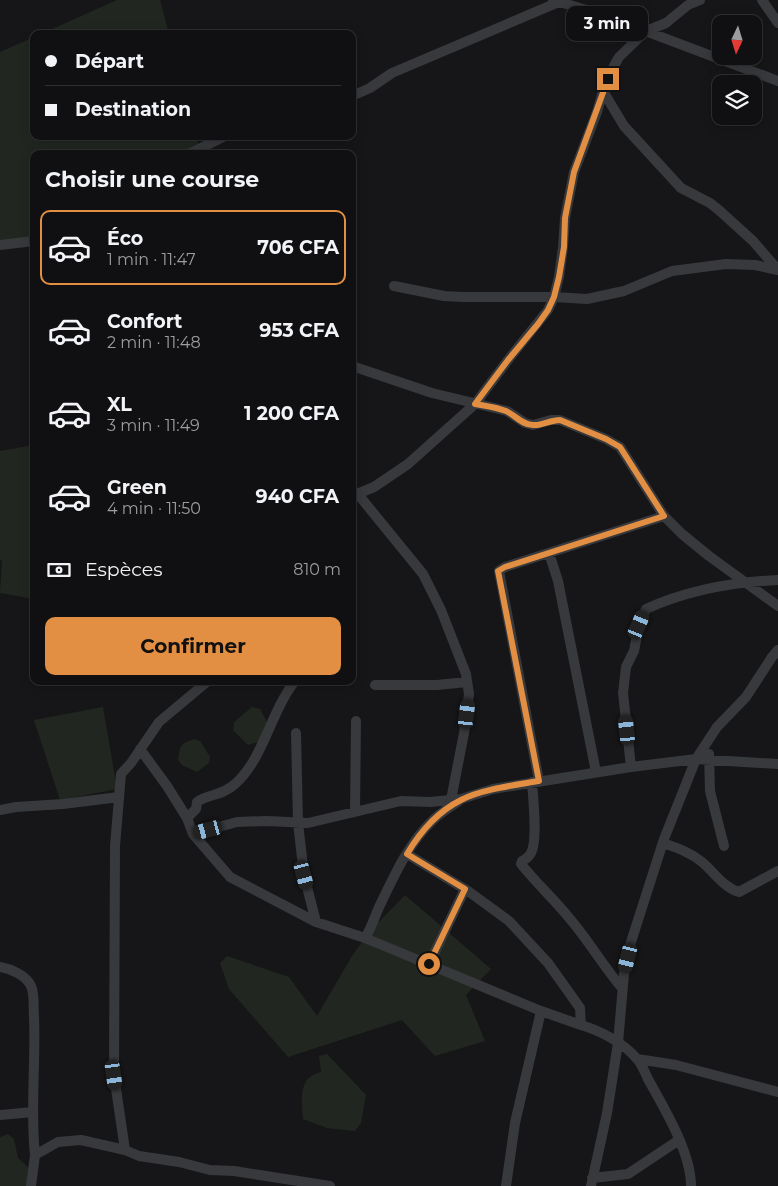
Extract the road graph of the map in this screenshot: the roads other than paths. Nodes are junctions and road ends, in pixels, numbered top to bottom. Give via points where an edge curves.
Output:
1 (700, 0) edge
2 (762, 0) edge
3 (556, 1) edge
4 (778, 23) edge
5 (646, 31) junction
6 (778, 81) edge
7 (603, 91) junction
8 (356, 94) edge
9 (217, 140) edge
10 (197, 150) edge
11 (30, 242) edge
12 (0, 246) edge
13 (778, 270) edge
14 (394, 286) dead end
15 (554, 297) junction
16 (356, 367) edge
17 (475, 404) junction
18 (356, 494) edge
19 (356, 495) edge
20 (664, 516) junction
21 (549, 553) junction
22 (778, 580) edge
23 (745, 582) junction
24 (778, 606) edge
25 (778, 650) edge
26 (467, 682) junction
27 (203, 685) edge
28 (292, 685) edge
29 (375, 685) dead end
30 (356, 721) dead end
31 (296, 733) dead end
32 (709, 740) junction
33 (140, 749) junction
34 (696, 759) junction
35 (709, 760) junction
36 (778, 764) edge
37 (631, 767) junction
38 (596, 772) junction
39 (536, 782) junction
40 (119, 797) junction
41 (456, 800) junction
42 (0, 810) edge
43 (355, 812) junction
44 (187, 818) junction
45 (298, 823) junction
46 (193, 834) junction
47 (662, 843) junction
48 (724, 846) dead end
49 (407, 854) junction
50 (778, 871) edge
51 (465, 889) junction
52 (316, 922) junction
53 (364, 938) junction
54 (429, 964) junction
55 (0, 967) edge
56 (622, 988) junction
57 (540, 1011) junction
58 (581, 1025) junction
59 (618, 1043) junction
60 (637, 1059) junction
61 (778, 1092) edge
62 (34, 1112) junction
63 (0, 1115) edge
64 (679, 1140) junction
65 (125, 1150) junction
66 (35, 1155) junction
67 (592, 1182) edge
68 (31, 1186) edge
69 (330, 1186) edge
70 (506, 1186) edge
71 (691, 1186) edge

1 - 5 street via 688,5 666,23
2 - 4 street
3 - 5 street
3 - 8 street via 392,73
5 - 6 street
5 - 7 street via 619,57
7 - 13 street via 624,126 681,188 720,211 753,240
7 - 15 street via 574,172
9 - 10 street
11 - 12 street
13 - 15 street via 755,265 706,266 672,271 610,295 587,299
14 - 15 street via 444,296
15 - 17 street via 538,324
16 - 17 street
17 - 18 street via 408,464 374,487
17 - 20 street via 507,411 532,425 560,420 620,447
19 - 26 street via 423,574 441,610
20 - 21 street
20 - 23 street via 682,534
21 - 38 street via 558,581
21 - 39 street via 498,571
22 - 23 street
23 - 24 street
23 - 37 street via 667,599 646,610 625,675
25 - 32 street via 746,697
26 - 29 street
26 - 41 street via 469,694
27 - 33 street via 159,722
28 - 44 street via 258,753 236,784 221,794 197,802 196,809
30 - 43 street
31 - 45 street
32 - 34 street
32 - 35 street
33 - 40 street via 121,774
33 - 44 street
34 - 35 street
34 - 37 street
34 - 47 street
35 - 36 street
35 - 48 street via 710,791
37 - 38 street
38 - 39 street
39 - 41 street
39 - 56 street via 533,849 521,864 570,918
40 - 42 street
40 - 65 street via 115,846 114,1075
41 - 43 street via 401,801
41 - 49 street via 433,819
43 - 45 street via 308,824
44 - 46 street
45 - 46 street via 237,822
45 - 52 street via 304,875
46 - 52 street via 230,877
47 - 50 street via 686,851 716,874 730,890 739,892
47 - 56 street via 631,942
49 - 51 street
49 - 53 street
51 - 54 street
51 - 58 street via 508,921 548,963 580,1008
52 - 53 street
53 - 54 street
54 - 57 street
55 - 62 street via 10,969 27,980 32,988
56 - 59 street
57 - 58 street
57 - 70 street via 515,1123
58 - 59 street via 598,1030
59 - 60 street
59 - 67 street
60 - 61 street
60 - 64 street
62 - 63 street
62 - 66 street
64 - 67 street via 628,1174
64 - 71 street
65 - 66 street via 81,1140 58,1142
65 - 69 street via 139,1156 210,1170
66 - 68 street

